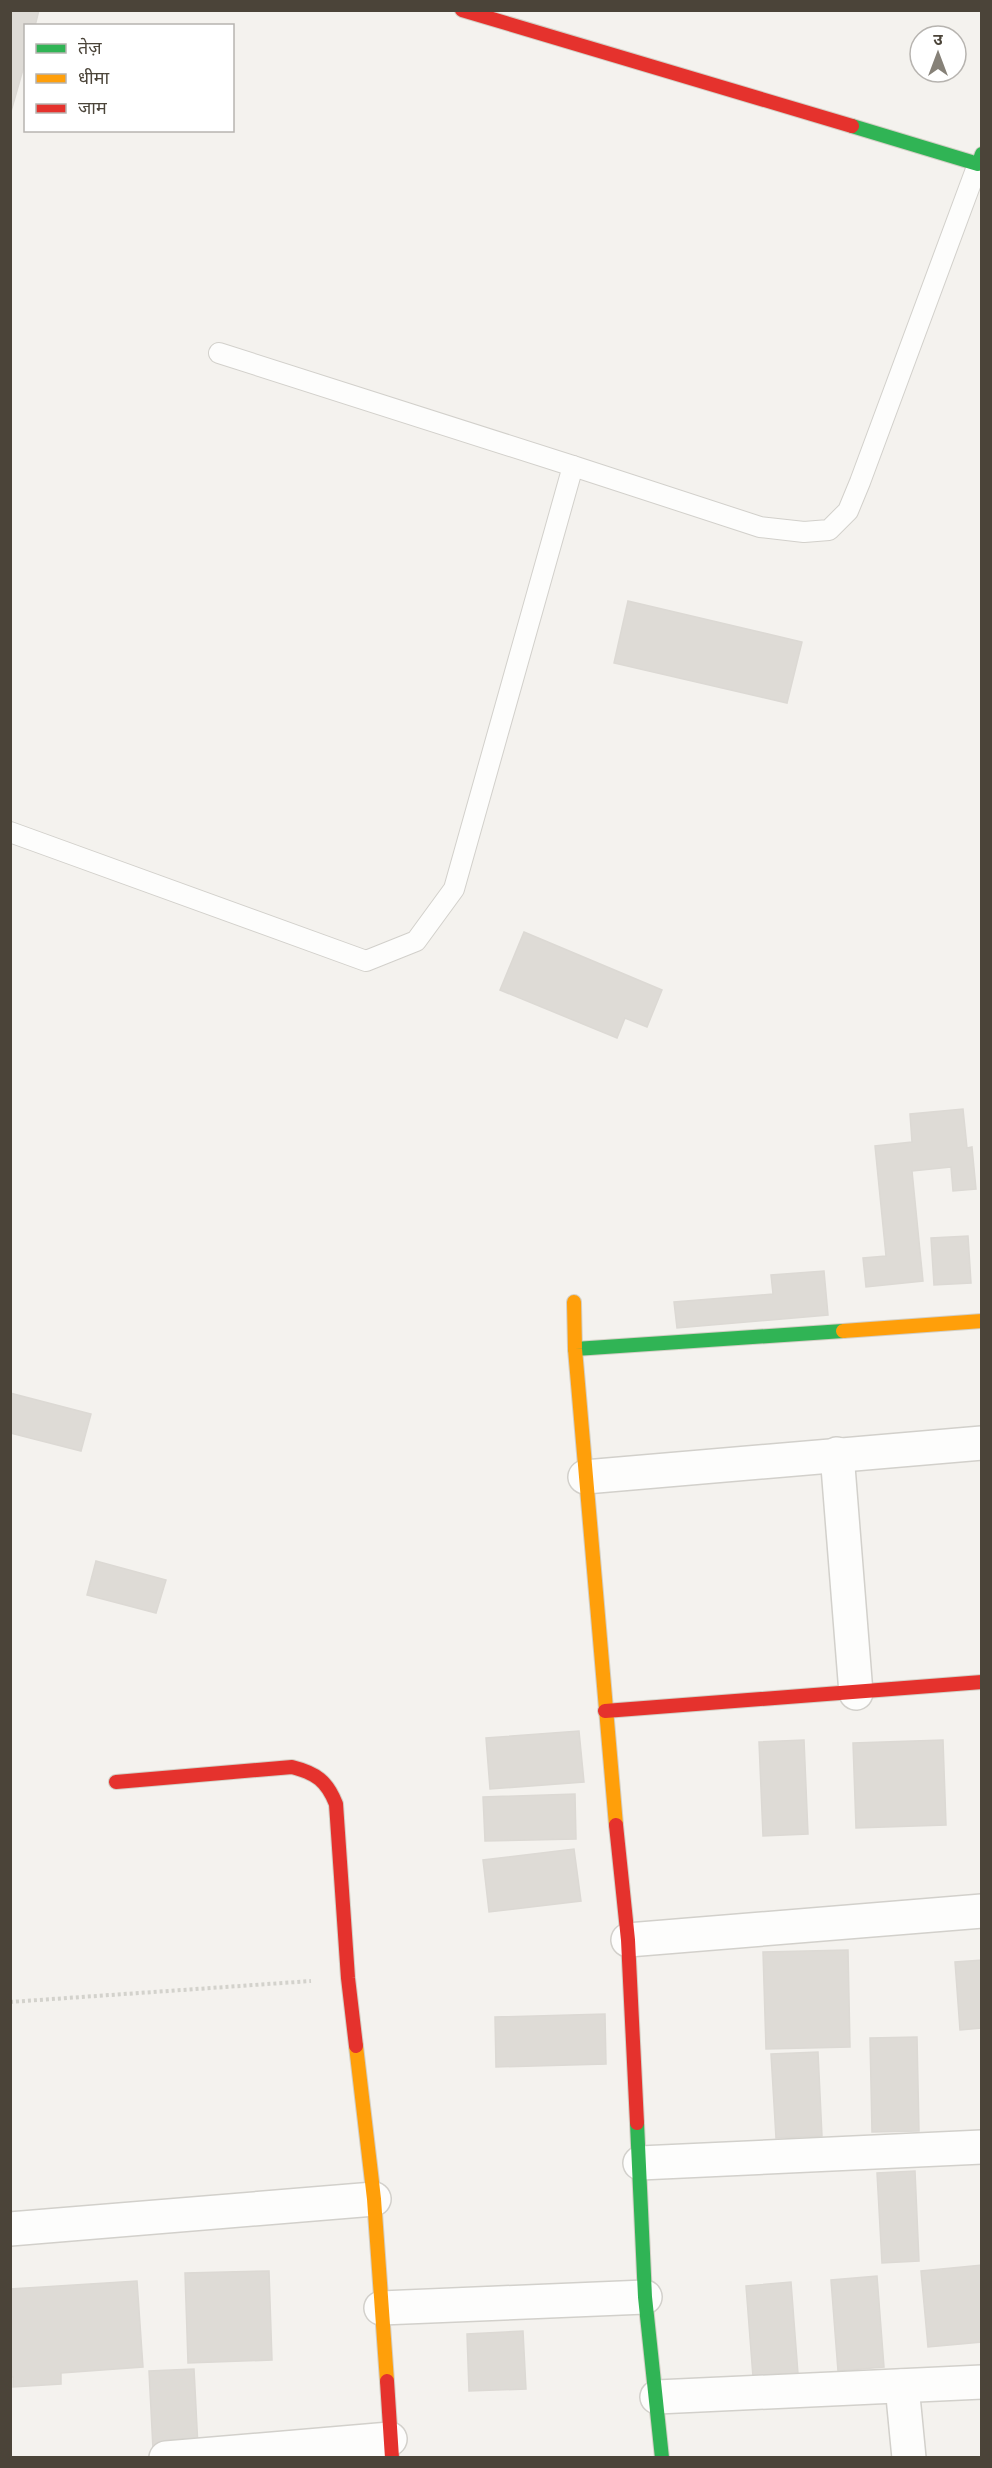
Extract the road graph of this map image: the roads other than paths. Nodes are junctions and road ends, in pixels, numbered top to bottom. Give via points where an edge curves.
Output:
1 (462, 10) edge
2 (980, 159) edge
3 (219, 353) dead end
4 (573, 466) junction
5 (10, 832) edge
6 (574, 1302) dead end
7 (981, 1321) edge
8 (575, 1349) junction
9 (981, 1443) edge
10 (837, 1454) junction
11 (585, 1477) junction
12 (981, 1683) edge
13 (856, 1693) junction
14 (605, 1711) junction
15 (116, 1782) dead end
16 (981, 1911) edge
17 (628, 1940) junction
18 (981, 2147) edge
19 (640, 2163) junction
20 (374, 2199) junction
21 (10, 2229) edge
22 (645, 2296) junction
23 (381, 2308) junction
24 (981, 2382) edge
25 (902, 2386) junction
26 (657, 2397) junction
27 (391, 2448) edge
28 (166, 2457) edge
29 (662, 2457) edge
30 (909, 2457) edge

1 - 2 street
2 - 4 lane via 860,482 848,511 829,530 804,532 760,527
3 - 4 lane
4 - 5 lane via 454,889 416,941 366,961
6 - 8 street
7 - 8 street
8 - 11 street
9 - 10 street
10 - 11 street
10 - 13 street
11 - 14 street
12 - 13 street
13 - 14 street
14 - 17 street
15 - 20 street via 292,1767 311,1772 329,1785 337,1812 348,1978
16 - 17 street
17 - 19 street
18 - 19 street
19 - 22 street
20 - 21 street
20 - 23 street
22 - 23 street
22 - 26 street
23 - 27 street
24 - 25 street
25 - 26 street
25 - 30 street
26 - 29 street
27 - 28 street

